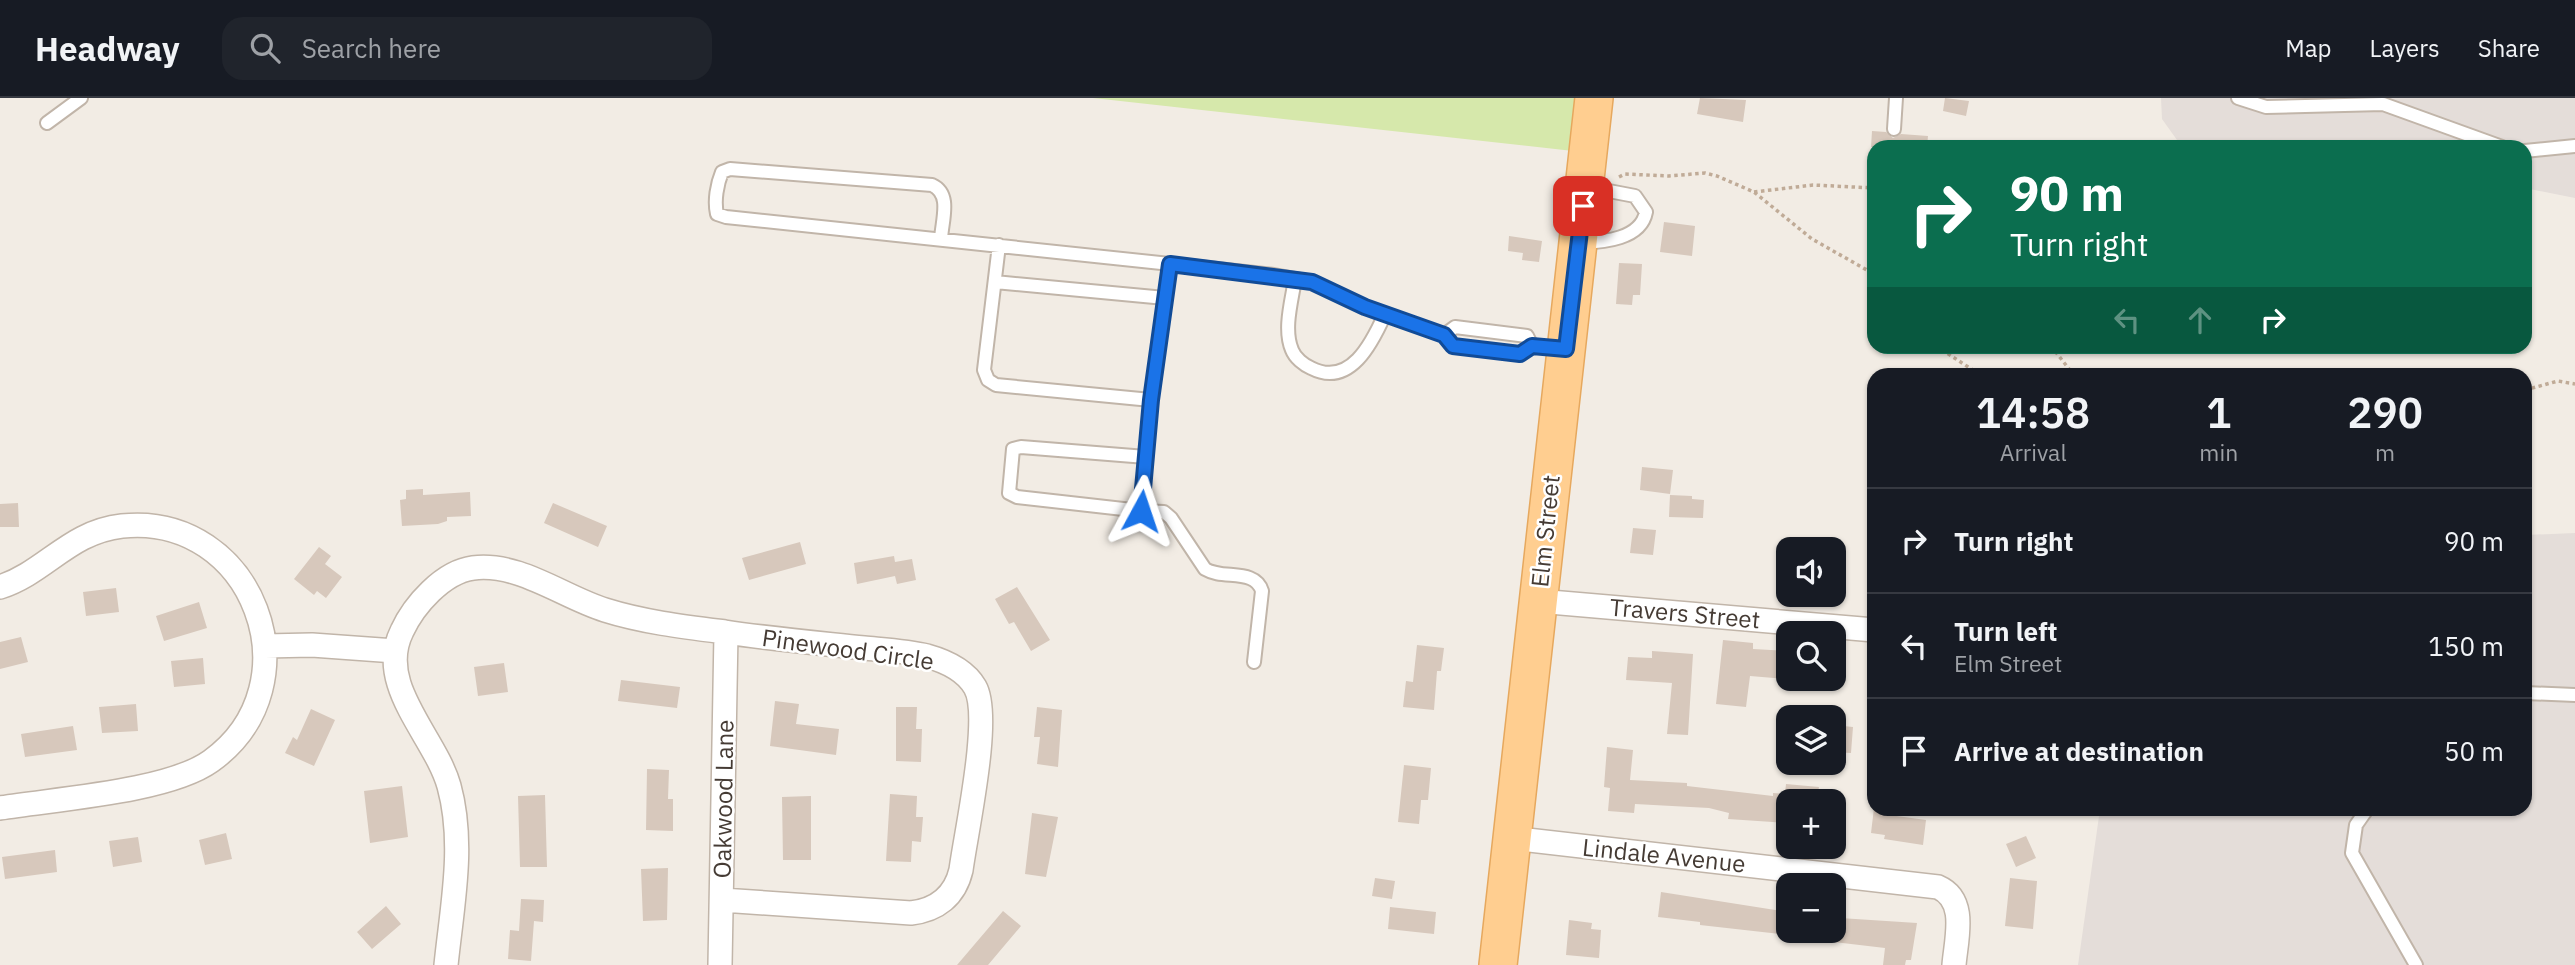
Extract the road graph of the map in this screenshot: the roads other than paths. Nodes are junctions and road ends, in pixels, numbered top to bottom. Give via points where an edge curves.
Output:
1 (81, 98) edge
2 (1594, 98) edge
3 (1896, 98) edge
4 (2238, 98) edge
5 (47, 123) dead end
6 (1894, 130) dead end
7 (2483, 140) edge
8 (2575, 146) edge
9 (2532, 150) edge
10 (1597, 188) junction
11 (941, 239) junction
12 (1578, 244) junction
13 (999, 245) junction
14 (1170, 264) junction
15 (1295, 279) junction
16 (995, 282) junction
17 (1165, 298) junction
18 (1385, 314) junction
19 (1444, 335) junction
20 (1549, 347) junction
21 (1151, 400) junction
22 (1146, 457) junction
23 (1141, 511) junction
24 (0, 587) edge
25 (1538, 601) junction
26 (1867, 629) edge
27 (726, 633) junction
28 (265, 646) junction
29 (395, 651) junction
30 (1254, 662) dead end
31 (2532, 693) edge
32 (2575, 695) edge
33 (0, 808) edge
34 (2362, 816) edge
35 (1511, 838) junction
36 (722, 900) junction
37 (446, 965) edge
38 (720, 965) edge
39 (1498, 965) edge
40 (1954, 965) edge
41 (2416, 965) edge

1 - 5 lane
2 - 10 main road, Elm Street
3 - 6 lane
4 - 7 lane via 2266,107 2383,104
8 - 9 lane
10 - 12 main road, Elm Street
10 - 12 lane via 1641,200 1646,212 1641,225 1628,234 1603,243
11 - 11 lane via 718,214 719,179 730,169 932,185 945,195
11 - 13 lane
12 - 20 main road, Elm Street
13 - 14 lane
13 - 16 lane
14 - 15 lane
14 - 17 lane
15 - 18 lane
15 - 18 lane via 1289,324 1292,351 1319,372 1348,368 1362,356
16 - 17 lane
16 - 21 lane via 984,370 988,380
17 - 21 lane
18 - 19 lane
19 - 20 lane via 1455,327 1527,336
19 - 20 lane via 1453,346 1520,354
20 - 25 main road, Elm Street
21 - 22 lane
22 - 23 lane
22 - 23 lane via 1021,447 1013,449 1007,486 1017,497
23 - 30 lane via 1164,512 1171,518 1205,569 1259,583
24 - 28 street via 24,577 82,536 123,526 165,529 204,545 236,572 257,608
25 - 26 street, Travers Street
25 - 35 main road, Elm Street
27 - 29 street, Pinewood Circle via 606,611 518,574 482,567 462,570 434,589 402,630
27 - 36 street, Oakwood Lane
27 - 36 street, Pinewood Circle via 929,656 954,666 968,678 982,711 961,870 943,902 911,913
28 - 29 street
28 - 33 street via 265,671 253,711 242,730 211,761 172,780
29 - 37 street via 397,679 441,765 453,805 457,856
31 - 32 lane
34 - 41 lane via 2356,825 2352,853
35 - 39 main road, Elm Street
35 - 40 street, Lindale Avenue via 1938,887 1950,894 1956,906
36 - 38 street, Oakwood Lane

